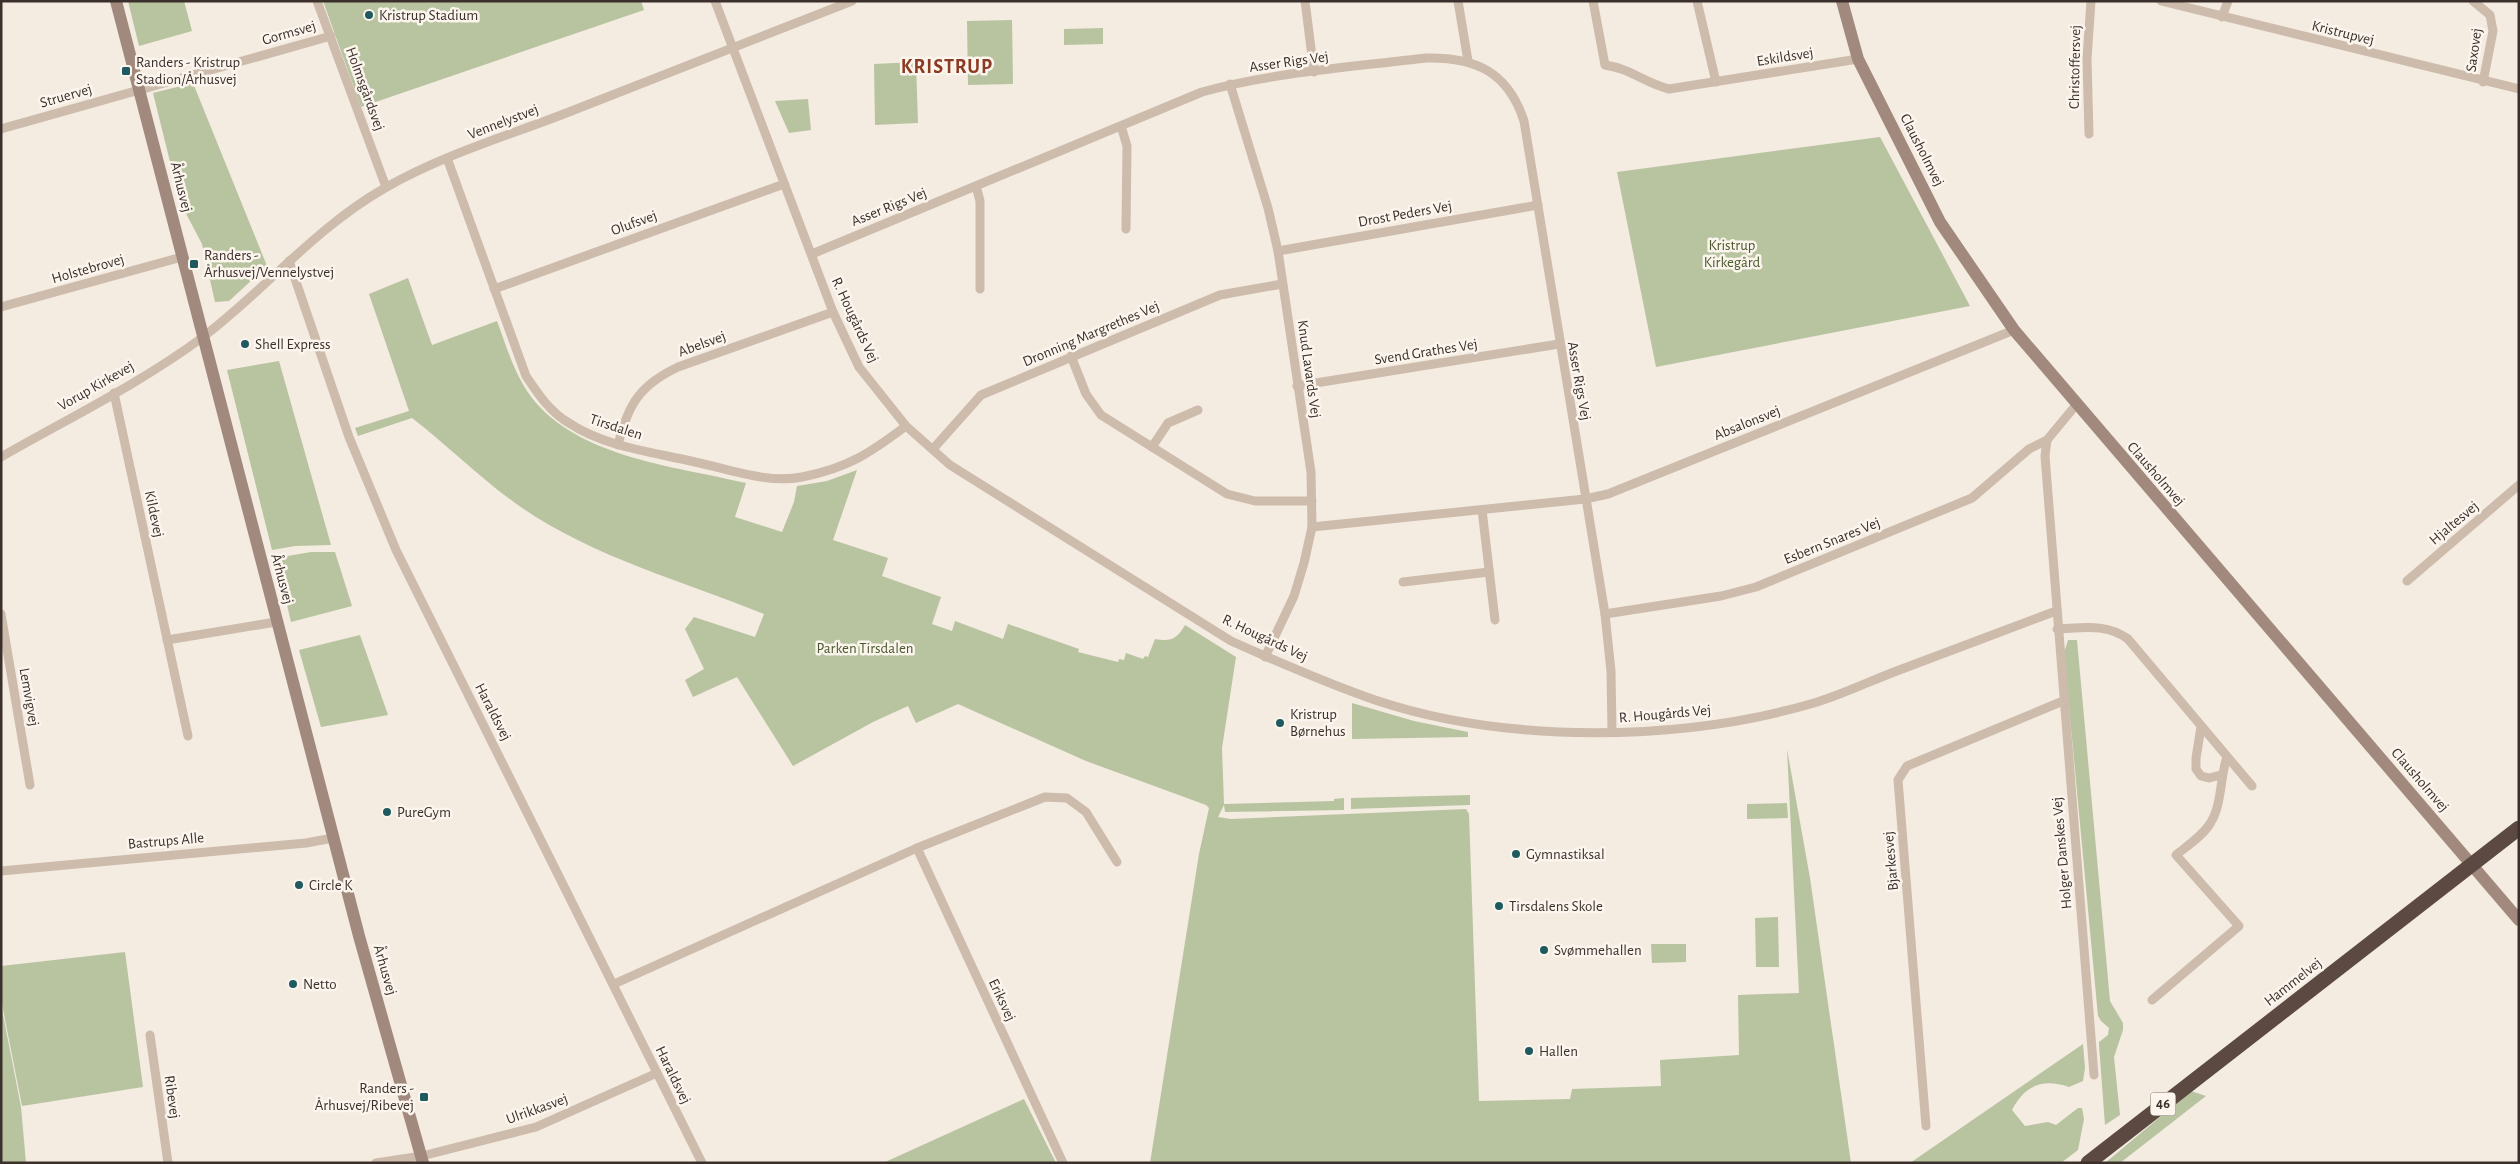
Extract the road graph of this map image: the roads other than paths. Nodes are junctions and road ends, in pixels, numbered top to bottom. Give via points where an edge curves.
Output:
1 (116, 1) edge
2 (317, 1) edge
3 (715, 1) edge
4 (852, 1) edge
5 (1305, 1) edge
6 (1458, 1) edge
7 (1593, 1) edge
8 (1697, 1) edge
9 (1842, 1) edge
10 (2091, 1) edge
11 (2162, 1) edge
12 (2228, 1) edge
13 (2473, 1) edge
14 (2222, 17) junction
15 (331, 36) junction
16 (733, 50) junction
17 (1858, 59) junction
18 (1468, 61) junction
19 (1314, 72) junction
20 (1716, 82) junction
21 (2483, 82) junction
22 (1230, 84) junction
23 (139, 89) junction
24 (2519, 89) edge
25 (1121, 126) junction
26 (1, 129) edge
27 (2089, 134) dead end
28 (446, 158) junction
29 (784, 184) junction
30 (976, 186) junction
31 (386, 187) junction
32 (1538, 205) junction
33 (1126, 229) dead end
34 (1278, 251) junction
35 (812, 254) junction
36 (182, 257) junction
37 (289, 261) junction
38 (1282, 284) junction
39 (494, 288) junction
40 (980, 289) dead end
41 (1, 307) edge
42 (833, 312) junction
43 (2014, 330) junction
44 (203, 337) junction
45 (1559, 344) junction
46 (1071, 356) junction
47 (1297, 386) junction
48 (114, 393) junction
49 (2076, 405) junction
50 (1198, 410) dead end
51 (906, 426) junction
52 (2046, 440) junction
53 (618, 444) junction
54 (1152, 447) junction
55 (933, 449) junction
56 (1, 456) edge
57 (2519, 486) edge
58 (1585, 499) junction
59 (1312, 501) junction
60 (1482, 510) junction
61 (1312, 527) junction
62 (1489, 572) junction
63 (2407, 581) dead end
64 (1402, 582) dead end
65 (2056, 611) junction
66 (1, 614) edge
67 (1605, 614) junction
68 (1495, 620) dead end
69 (276, 622) junction
70 (2057, 629) junction
71 (167, 640) junction
72 (1265, 656) junction
73 (2063, 701) junction
74 (2201, 727) junction
75 (1612, 732) junction
76 (188, 736) dead end
77 (2226, 756) junction
78 (2221, 775) junction
79 (30, 785) dead end
80 (2252, 786) dead end
81 (2519, 828) edge
82 (333, 838) junction
83 (916, 848) junction
84 (1117, 862) dead end
85 (2472, 865) junction
86 (1, 871) edge
87 (2519, 920) edge
88 (614, 984) junction
89 (2152, 1000) dead end
90 (150, 1035) dead end
91 (657, 1073) junction
92 (2094, 1076) dead end
93 (1926, 1126) dead end
94 (422, 1159) edge
95 (168, 1163) edge
96 (376, 1163) edge
97 (702, 1163) edge
98 (1063, 1163) edge
99 (2088, 1163) edge

1 - 23 main road, Århusvej
2 - 15 street, Holmsgårdsvej
3 - 16 street, R. Hougårds Vej
4 - 16 street, Vennelystvej
5 - 19 street
6 - 18 street
7 - 20 street, Eskildsvej via 1605,65 1623,68 1651,84 1669,89
8 - 20 street
9 - 17 main road, Clausholmvej
10 - 27 street, Christoffersvej via 2087,59
11 - 14 street, Kristrupvej
12 - 14 street
13 - 21 street, Saxovej via 2490,14 2493,31
14 - 21 street, Kristrupvej
15 - 23 street, Gormsvej
15 - 31 street, Holmsgårdsvej
16 - 28 street, Vennelystvej
16 - 29 street, R. Hougårds Vej
17 - 20 street, Eskildsvej
17 - 43 main road, Clausholmvej via 1940,222
18 - 19 street, Asser Rigs Vej via 1426,58
18 - 32 street, Asser Rigs Vej via 1498,77 1518,104 1524,121
19 - 22 street, Asser Rigs Vej
21 - 24 street, Kristrupvej
22 - 25 street, Asser Rigs Vej via 1202,92
22 - 34 street, Knud Lavards Vej
23 - 26 street, Struervej
23 - 36 main road, Århusvej
25 - 30 street, Asser Rigs Vej
25 - 33 street via 1127,146
28 - 31 street, Vennelystvej
28 - 39 street, Tirsdalen
29 - 35 street, R. Hougårds Vej
29 - 39 street, Olufsvej
30 - 35 street, Asser Rigs Vej
30 - 40 street via 980,201
31 - 37 street, Vennelystvej via 359,204
32 - 34 street, Drost Peders Vej
32 - 45 street, Asser Rigs Vej
34 - 38 street, Knud Lavards Vej
35 - 42 street, R. Hougårds Vej
36 - 41 street, Holstebrovej
36 - 44 main road, Århusvej
37 - 44 street, Vennelystvej
37 - 88 street, Haraldsvej via 349,437 396,550
38 - 46 street, Dronning Margrethes Vej via 1220,295
38 - 47 street, Knud Lavards Vej
39 - 53 street, Tirsdalen via 526,376 544,403 567,423 590,436
42 - 51 street, R. Hougårds Vej via 859,367
42 - 53 street, Abelsvej via 658,377 633,403 624,420
43 - 49 main road, Clausholmvej
43 - 58 street, Absalonsvej via 1608,494
44 - 48 street, Vorup Kirkevej
44 - 69 main road, Århusvej
45 - 47 street, Svend Grathes Vej
45 - 58 street, Asser Rigs Vej
46 - 54 street via 1086,394 1101,415
46 - 55 street, Dronning Margrethes Vej via 980,395
47 - 59 street, Knud Lavards Vej via 1311,472
48 - 56 street, Vorup Kirkevej
48 - 71 street, Kildevej
49 - 52 street
49 - 85 main road, Clausholmvej
50 - 54 street via 1168,423
51 - 53 street, Tirsdalen via 867,455 837,469 800,478 767,478
51 - 55 street, R. Hougårds Vej
52 - 65 street, Holger Danskes Vej via 2044,456
52 - 67 street, Esbern Snares Vej via 2029,448 1972,498 1756,587 1721,596
54 - 59 street via 1227,494 1255,501
55 - 72 street, R. Hougårds Vej via 950,465 1231,641
57 - 63 street, Hjaltesvej
58 - 60 street, Absalonsvej
58 - 67 street, Asser Rigs Vej
59 - 61 street, Knud Lavards Vej
60 - 61 street, Absalonsvej
60 - 62 street
61 - 72 street, Knud Lavards Vej via 1294,596
62 - 64 street
62 - 68 street
65 - 70 street, Holger Danskes Vej
65 - 75 street, R. Hougårds Vej via 1815,703 1695,727
66 - 79 street, Lemvigvej
67 - 75 street, Asser Rigs Vej via 1611,672
69 - 71 street
69 - 82 main road, Århusvej
70 - 73 street, Holger Danskes Vej
70 - 74 street via 2115,630 2128,639
71 - 76 street, Kildevej
72 - 75 street, R. Hougårds Vej via 1375,700 1434,716 1534,731
73 - 92 street, Holger Danskes Vej
73 - 93 street, Bjarkesvej via 1906,766 1898,780
74 - 77 street
74 - 78 street via 2196,769 2201,776 2209,778
77 - 78 street
77 - 80 street
78 - 89 street via 2218,808 2211,824 2176,855 2239,926
81 - 85 highway, Hammelvej / 46
82 - 86 street, Bastrups Alle
82 - 94 main road, Århusvej
83 - 84 street via 1045,797 1067,798 1086,812
83 - 88 street
83 - 98 street, Eriksvej
85 - 87 main road, Clausholmvej
85 - 99 highway, Hammelvej / 46
88 - 91 street, Haraldsvej
90 - 95 street, Ribevej
91 - 94 street, Ulrikkasvej via 536,1127
91 - 97 street, Haraldsvej
94 - 96 street

